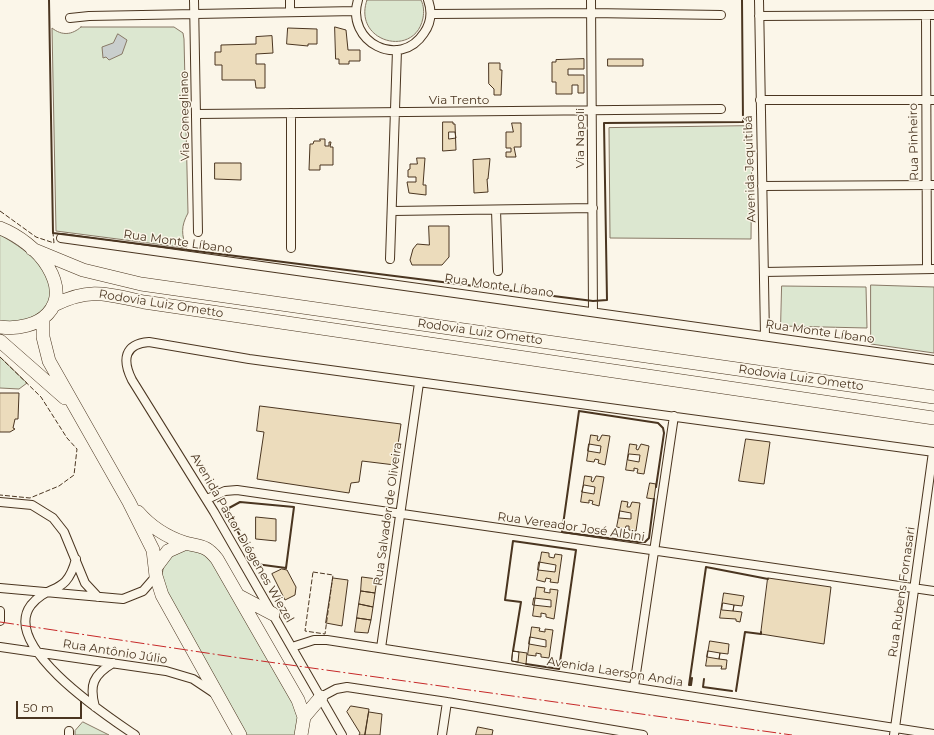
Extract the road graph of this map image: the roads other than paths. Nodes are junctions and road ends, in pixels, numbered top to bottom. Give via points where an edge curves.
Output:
1 (194, 0) edge
2 (290, 0) edge
3 (358, 0) edge
4 (428, 0) edge
5 (591, 0) edge
6 (759, 0) edge
7 (356, 10) junction
8 (290, 12) junction
9 (591, 13) junction
10 (194, 14) junction
11 (431, 14) junction
12 (721, 15) dead end
13 (930, 15) edge
14 (759, 16) junction
15 (70, 18) dead end
16 (397, 50) junction
17 (760, 100) junction
18 (930, 100) edge
19 (721, 109) dead end
20 (592, 110) junction
21 (395, 112) junction
22 (291, 113) junction
23 (197, 114) junction
24 (931, 185) edge
25 (762, 186) junction
26 (593, 208) junction
27 (496, 210) junction
28 (393, 211) junction
29 (2, 228) edge
30 (198, 232) dead end
31 (61, 238) dead end
32 (32, 248) junction
33 (291, 248) dead end
34 (390, 259) dead end
35 (930, 269) edge
36 (498, 271) dead end
37 (764, 272) junction
38 (54, 305) junction
39 (593, 312) junction
40 (43, 319) junction
41 (0, 328) edge
42 (765, 336) junction
43 (0, 341) edge
44 (934, 360) edge
45 (420, 382) junction
46 (934, 397) edge
47 (72, 405) junction
48 (674, 416) junction
49 (934, 418) edge
50 (934, 452) edge
51 (206, 499) junction
52 (0, 502) edge
53 (129, 502) junction
54 (400, 514) junction
55 (186, 543) junction
56 (654, 552) junction
57 (76, 559) junction
58 (156, 571) junction
59 (0, 588) edge
60 (914, 588) junction
61 (934, 591) edge
62 (46, 592) junction
63 (239, 596) junction
64 (98, 597) junction
65 (0, 611) edge
66 (273, 614) junction
67 (0, 621) edge
68 (0, 647) edge
69 (292, 647) junction
70 (381, 648) junction
71 (36, 652) junction
72 (112, 663) junction
73 (634, 687) junction
74 (320, 697) junction
75 (220, 698) junction
76 (447, 702) junction
77 (95, 707) junction
78 (304, 717) junction
79 (894, 732) edge
80 (302, 733) edge
81 (934, 734) edge
82 (135, 735) edge
83 (240, 735) edge
84 (342, 735) edge
85 (442, 735) edge
86 (643, 735) edge

1 - 10 street, Via Conegliano
2 - 8 street
3 - 7 street
4 - 11 street
5 - 9 street, Via Napoli
6 - 14 street, Avenida Jequitibá
7 - 8 street
7 - 16 street via 357,21 367,40 386,50
8 - 10 street
9 - 11 street
9 - 12 street
9 - 20 street, Via Napoli
10 - 15 street
10 - 23 street, Via Conegliano
11 - 16 street via 428,27 420,39 410,47
13 - 14 street
13 - 18 street, Rua Pinheiro
14 - 17 street, Avenida Jequitibá
16 - 21 street
17 - 18 street
17 - 25 street, Avenida Jequitibá
18 - 24 street, Rua Pinheiro
19 - 20 street, Via Trento
20 - 21 street, Via Trento
20 - 26 street, Via Napoli
21 - 22 street, Via Trento
21 - 28 street
22 - 23 street, Via Trento
22 - 33 street
23 - 30 street, Via Conegliano
24 - 25 street
24 - 35 street, Rua Pinheiro
25 - 37 street, Avenida Jequitibá
26 - 27 street
26 - 39 street, Via Napoli
27 - 28 street
27 - 36 street
28 - 34 street
29 - 32 main road
31 - 39 street, Rua Monte Líbano
32 - 38 main road via 52,274 56,291
32 - 46 main road, Rodovia Luiz Ometto via 83,270 141,284
35 - 37 street
37 - 42 street, Avenida Jequitibá
38 - 40 main road
38 - 49 main road, Rodovia Luiz Ometto via 85,293 102,293 144,302
39 - 42 street, Rua Monte Líbano
40 - 41 main road via 25,327
40 - 47 main road via 44,349
42 - 44 street, Rua Monte Líbano
43 - 47 main road
45 - 48 street
45 - 51 street, Avenida Pastor Diógenes Wiezel via 249,359 149,342 136,344 128,353 126,365 132,380
45 - 54 street, Rua Salvador de Oliveira
47 - 53 main road
48 - 50 street
48 - 56 street
50 - 60 street, Rua Rubens Fornasari
51 - 54 street, Rua Vereador José Albini via 221,492 237,490
51 - 66 street, Avenida Pastor Diógenes Wiezel
52 - 57 street via 32,505 44,511 64,532
53 - 55 main road via 151,525
53 - 58 main road via 152,550
54 - 56 street, Rua Vereador José Albini
54 - 70 street, Rua Salvador de Oliveira
55 - 58 main road via 168,551
55 - 63 main road via 202,546 212,552
56 - 60 street, Rua Vereador José Albini
56 - 73 street
57 - 62 street via 67,581
57 - 64 street via 85,583
58 - 64 street via 143,592 124,599
58 - 75 main road via 162,595
59 - 62 street
60 - 61 street, Rua Vereador José Albini
60 - 79 street, Rua Rubens Fornasari
62 - 64 street
62 - 71 street via 32,604 25,620 27,635
63 - 66 main road
63 - 78 main road via 298,700
65 - 67 street
66 - 69 street, Avenida Pastor Diógenes Wiezel
68 - 71 street, Rua Antônio Júlio
69 - 70 street, Avenida Laerson Andia via 314,640 327,640
69 - 74 street, Avenida Pastor Diógenes Wiezel
70 - 73 street, Avenida Laerson Andia
71 - 72 street, Rua Antônio Júlio
71 - 77 street via 52,671
72 - 75 street, Rua Antônio Júlio via 180,674 204,685
72 - 77 street via 102,669 93,682 92,698
73 - 79 street, Avenida Laerson Andia
74 - 76 street via 347,687
74 - 78 main road
74 - 84 street, Avenida Pastor Diógenes Wiezel
75 - 83 main road
76 - 85 street
76 - 86 street
77 - 82 street
78 - 80 main road
79 - 81 street, Avenida Laerson Andia

